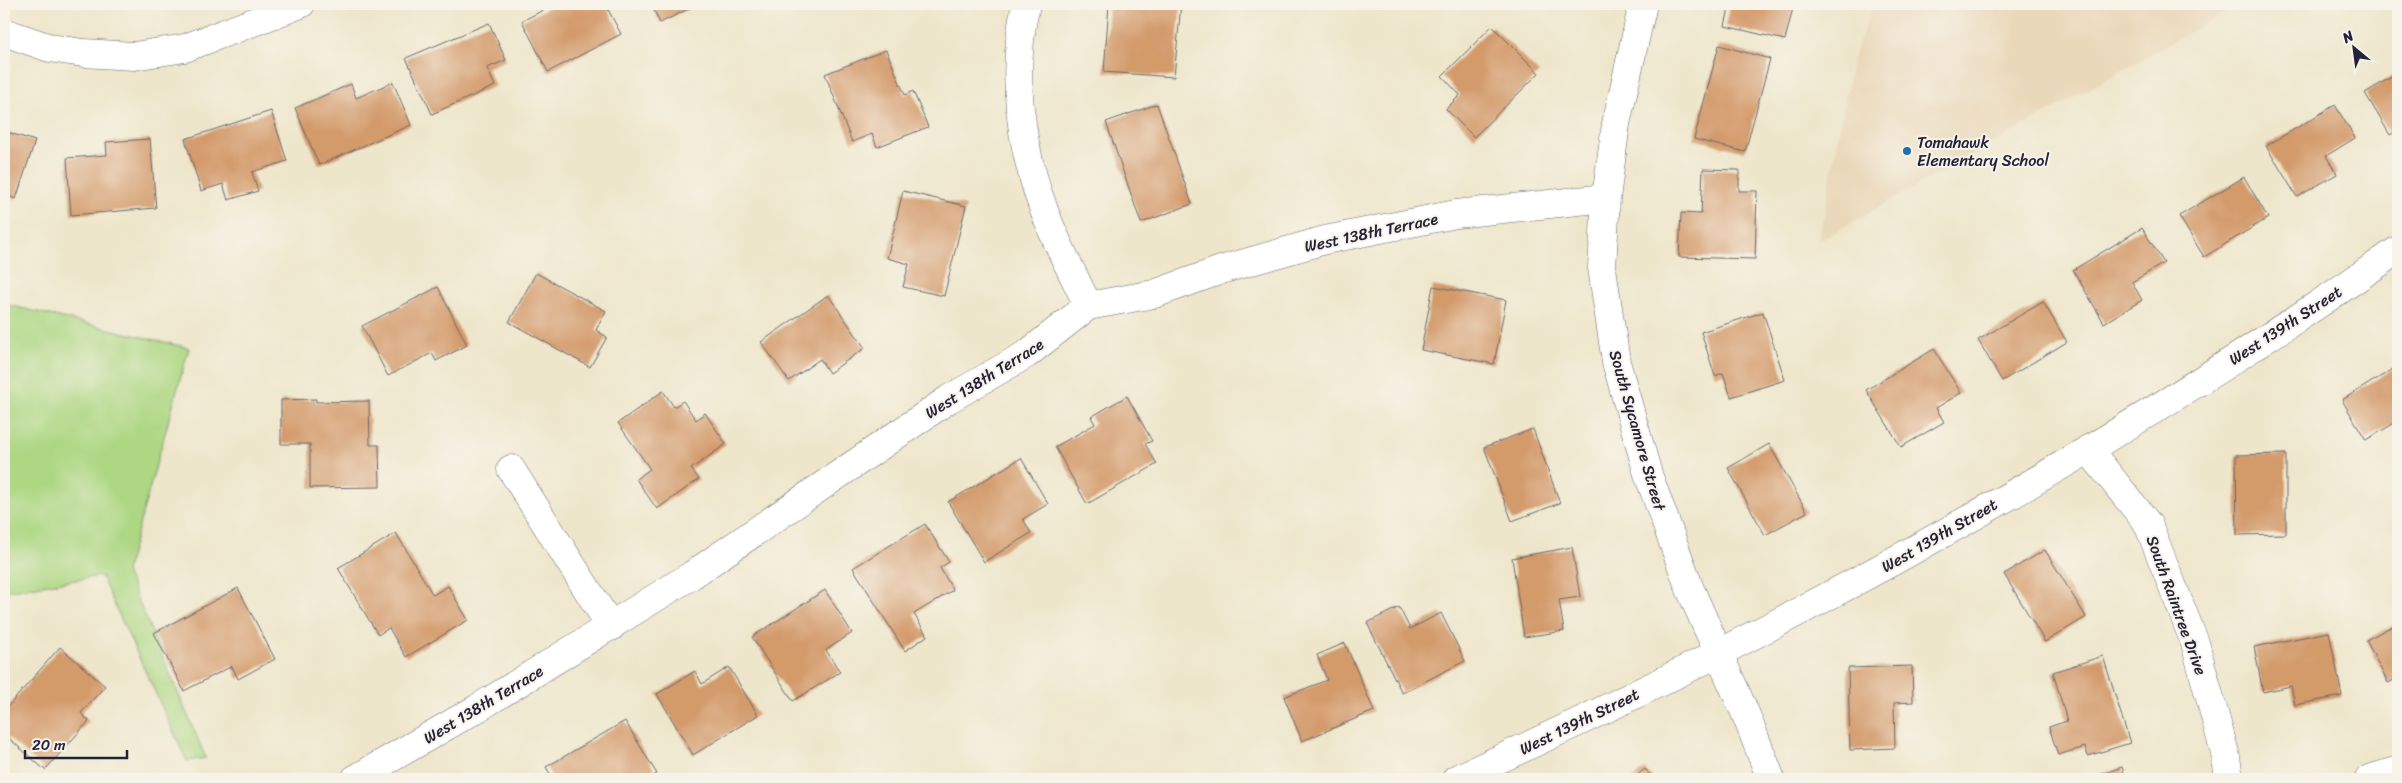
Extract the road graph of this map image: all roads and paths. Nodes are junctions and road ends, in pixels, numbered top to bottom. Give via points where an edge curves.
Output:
1 (302, 4) edge
2 (1026, 4) edge
3 (1643, 4) edge
4 (4, 32) edge
5 (1606, 198) junction
6 (2398, 250) edge
7 (1088, 306) junction
8 (2088, 449) junction
9 (511, 469) dead end
10 (611, 627) junction
11 (1719, 654) junction
12 (2398, 770) edge
13 (355, 779) edge
14 (1456, 779) edge
15 (1771, 779) edge
16 (2229, 779) edge
17 (2369, 779) edge

1 - 4 street via 186,48 134,56 50,48
2 - 7 street via 1018,76 1025,144 1045,213
3 - 5 street, South Sycamore Street via 1616,124
5 - 7 street, West 138th Terrace via 1456,214 1325,240 1224,269 1154,294
5 - 11 street, South Sycamore Street via 1602,268 1616,362 1648,474 1690,589
6 - 8 street, West 139th Street via 2177,396
7 - 10 street, West 138th Terrace via 1027,354 949,399
8 - 11 street, West 139th Street via 1895,561
8 - 16 street, South Raintree Drive via 2148,524 2195,644 2226,756
9 - 10 street
10 - 13 street, West 138th Terrace
11 - 14 street, West 139th Street
11 - 15 street, South Sycamore Street
12 - 17 street

